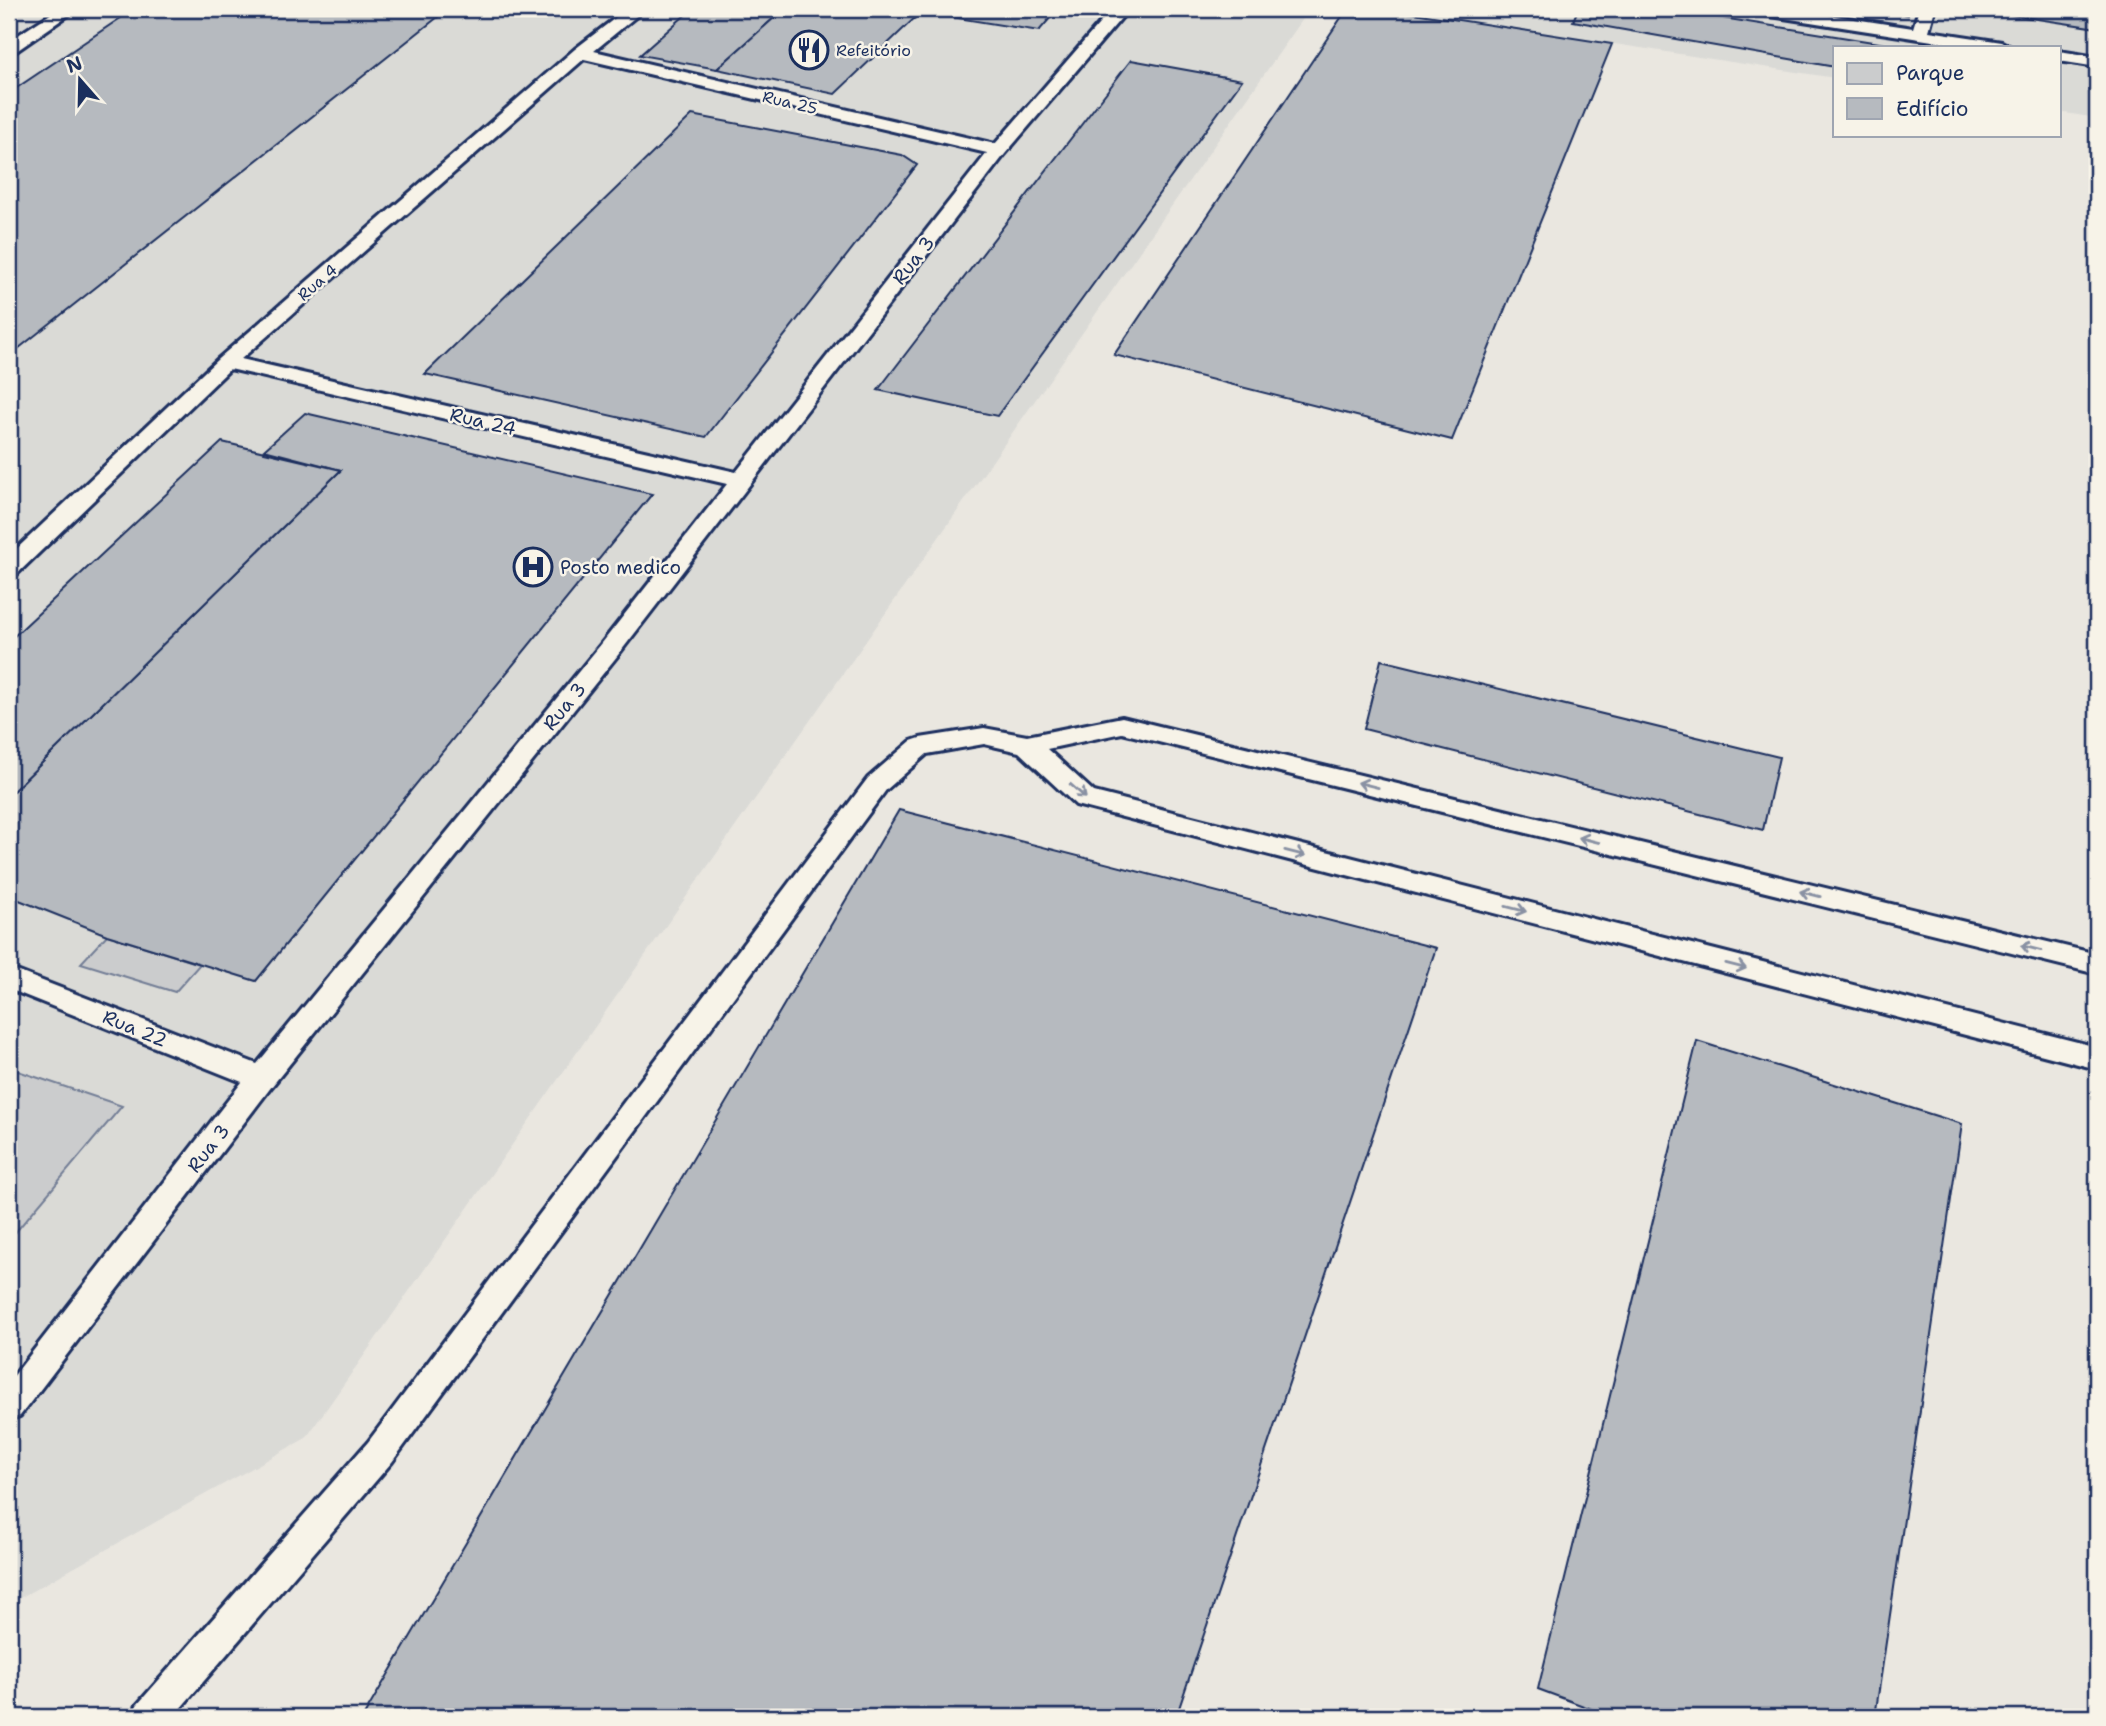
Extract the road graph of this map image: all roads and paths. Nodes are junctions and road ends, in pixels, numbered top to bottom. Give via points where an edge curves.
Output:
1 (69, 9) edge
2 (637, 9) edge
3 (1121, 9) edge
4 (1758, 9) edge
5 (1927, 9) edge
6 (1920, 34) junction
7 (1996, 46) edge
8 (9, 48) edge
9 (581, 53) junction
10 (2060, 56) edge
11 (2097, 62) edge
12 (999, 150) junction
13 (226, 362) junction
14 (740, 480) junction
15 (9, 569) edge
16 (1027, 745) junction
17 (2097, 964) edge
18 (9, 978) edge
19 (2097, 1058) edge
20 (262, 1078) junction
21 (9, 1406) edge
22 (150, 1717) edge

1 - 8 lane
2 - 9 lane, Rua 4
3 - 12 lane, Rua 3
4 - 6 lane
5 - 6 lane
6 - 7 lane
9 - 12 lane, Rua 25
9 - 13 lane, Rua 4
10 - 11 lane
12 - 14 lane, Rua 3
13 - 14 lane, Rua 24
13 - 15 lane, Rua 4
14 - 20 lane, Rua 3 via 610,649
17 -> 16 lane via 1122,725
16 -> 19 lane via 1085,799
16 - 22 lane via 984,736 920,747 877,784 380,1452
18 - 20 lane, Rua 22
20 - 21 lane, Rua 3

